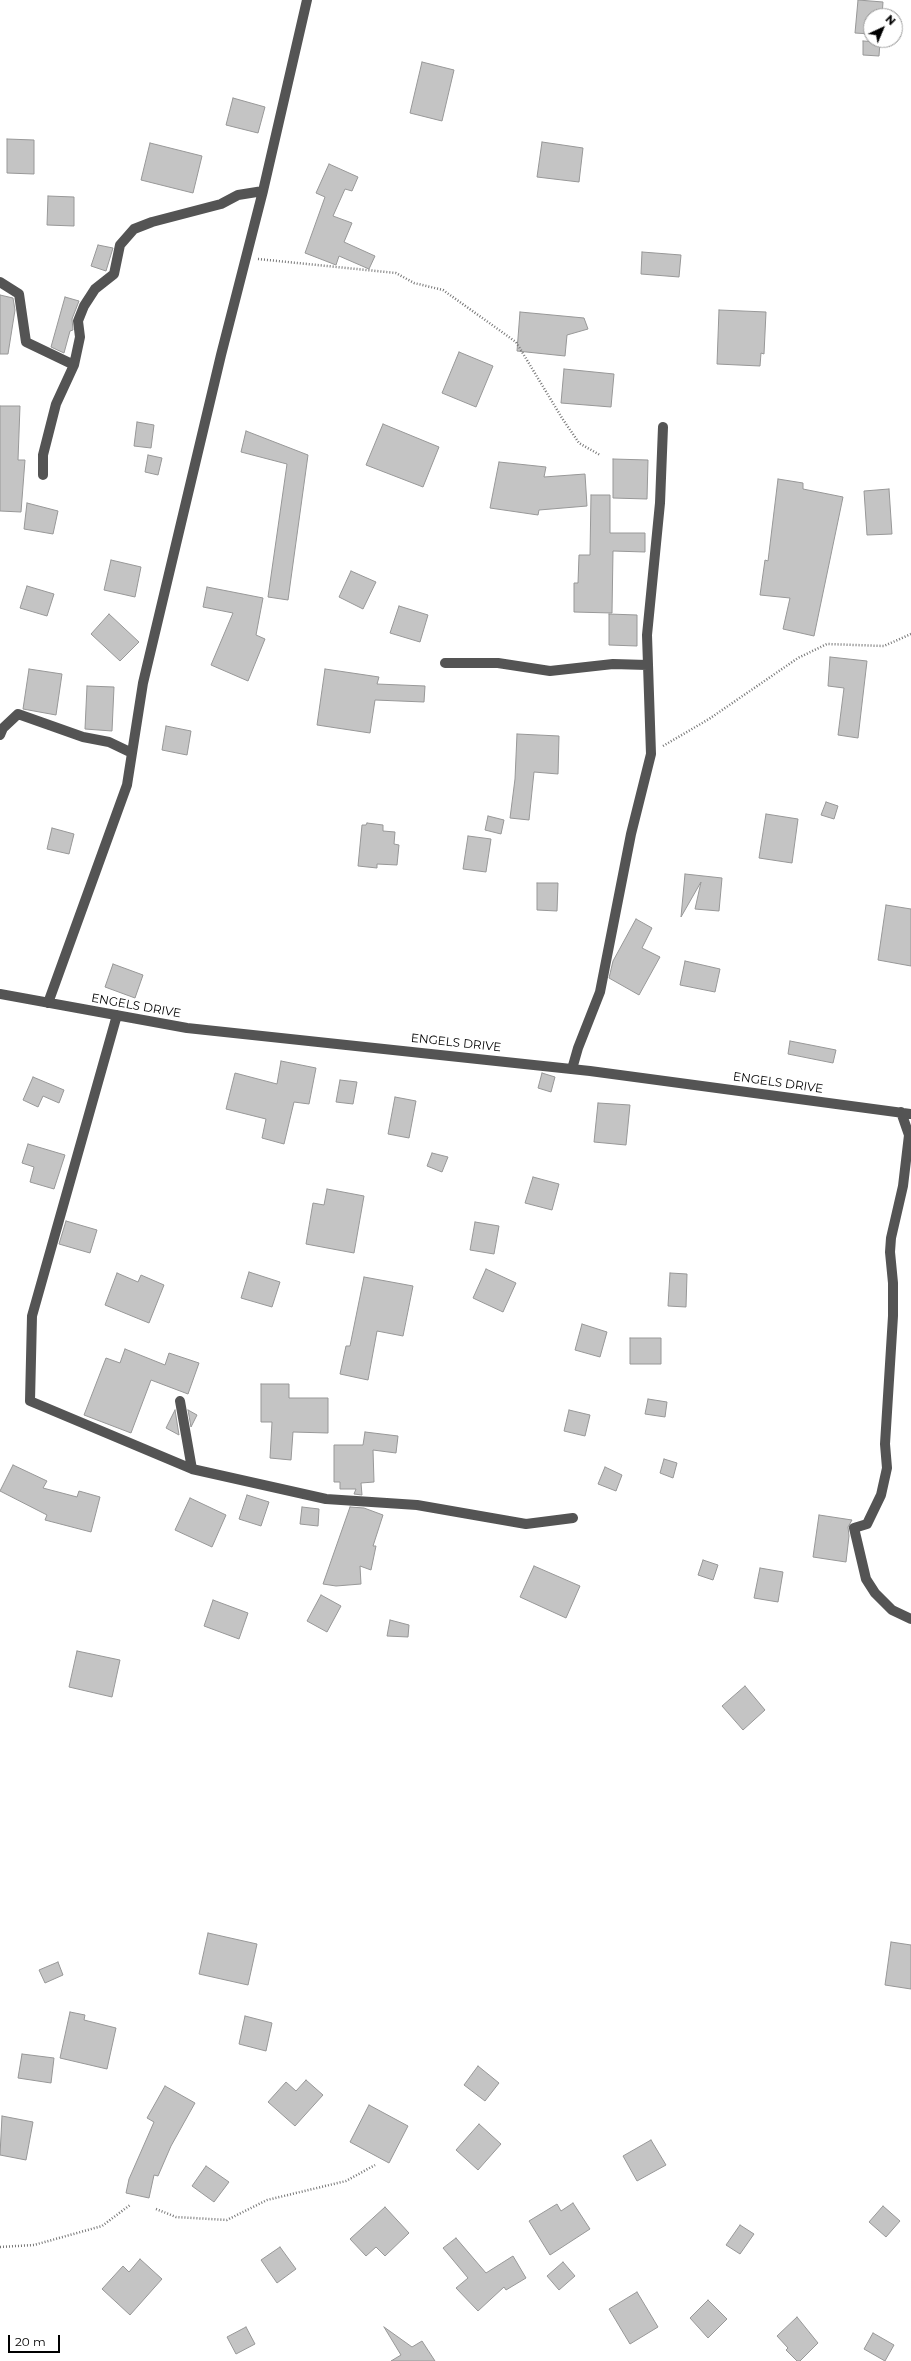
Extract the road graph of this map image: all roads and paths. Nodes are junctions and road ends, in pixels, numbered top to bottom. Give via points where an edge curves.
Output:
1 (307, 0) edge
2 (264, 191) junction
3 (246, 258) junction
4 (0, 282) edge
5 (74, 365) junction
6 (663, 427) dead end
7 (600, 455) dead end
8 (43, 475) dead end
9 (911, 634) edge
10 (445, 663) dead end
11 (647, 665) junction
12 (0, 735) edge
13 (132, 753) junction
14 (651, 754) junction
15 (0, 994) edge
16 (48, 1003) junction
17 (117, 1015) junction
18 (572, 1069) junction
19 (900, 1112) junction
20 (911, 1114) edge
21 (180, 1401) dead end
22 (192, 1469) junction
23 (573, 1518) dead end
24 (911, 1620) edge
25 (375, 2166) dead end
26 (130, 2206) dead end
27 (156, 2209) dead end
28 (0, 2247) edge

1 - 2 street
2 - 3 street
2 - 5 street via 238,195 221,204 134,228 120,245 114,274 96,289 84,306 78,321 80,337
3 - 7 path via 396,273 414,283 443,290 516,342 579,443
3 - 13 street via 144,683
4 - 5 street via 19,294 26,342
5 - 8 street via 56,404 44,455
6 - 11 street via 660,502 647,635
9 - 14 path via 884,646 827,644 798,658 709,719
10 - 11 street via 498,664 550,671 613,664
11 - 14 street
12 - 13 street via 3,728 18,714 83,737 109,742
13 - 16 street via 127,785
14 - 18 street via 631,834 600,992
15 - 16 street, ENGELS DRIVE
16 - 17 street, ENGELS DRIVE
17 - 18 street, ENGELS DRIVE via 187,1028
17 - 22 street via 32,1316 30,1401
18 - 19 street, ENGELS DRIVE
19 - 20 street, ENGELS DRIVE
19 - 24 street via 909,1135 903,1186 890,1245 893,1310 886,1429 887,1468 881,1495 867,1524 854,1528 866,1579 875,1593 892,1610
21 - 22 street
22 - 23 street via 326,1499 417,1505 526,1524
25 - 27 path via 346,2181 267,2200 227,2220 176,2217
26 - 28 path via 102,2226 34,2245

